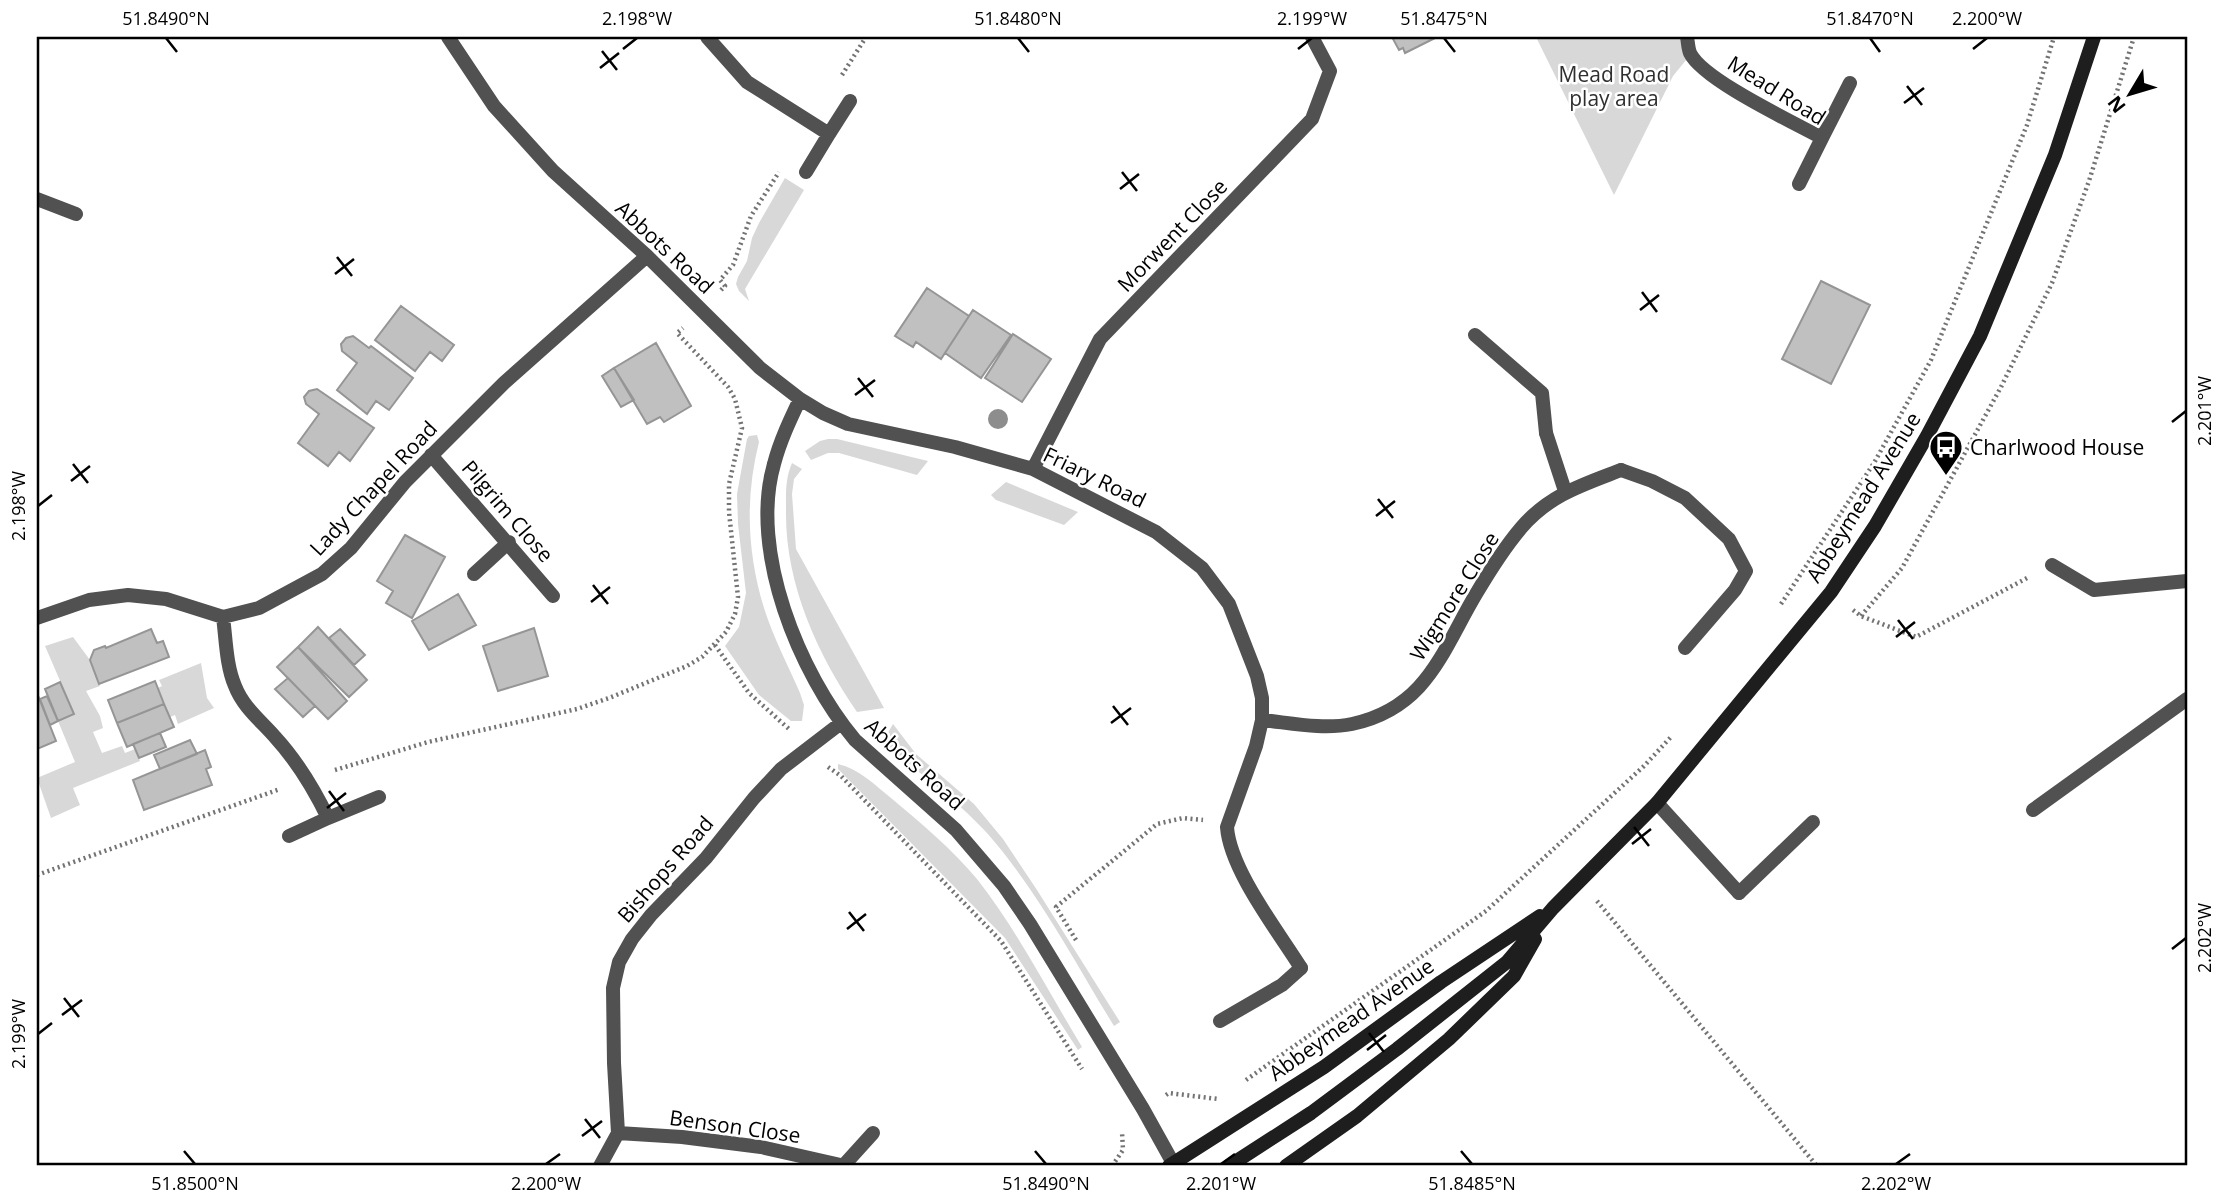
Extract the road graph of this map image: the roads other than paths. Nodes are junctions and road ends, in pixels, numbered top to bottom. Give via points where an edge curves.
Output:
1 (448, 37) edge
2 (707, 37) edge
3 (1312, 37) edge
4 (1687, 37) edge
5 (2094, 37) edge
6 (1850, 83) dead end
7 (849, 101) dead end
8 (829, 134) junction
9 (1822, 138) junction
10 (806, 172) dead end
11 (1799, 184) dead end
12 (37, 199) edge
13 (76, 214) dead end
14 (646, 256) junction
15 (1475, 335) dead end
16 (800, 399) junction
17 (431, 455) junction
18 (1033, 469) junction
19 (1566, 491) junction
20 (509, 542) junction
21 (2052, 565) road end
22 (474, 574) dead end
23 (2187, 581) edge
24 (553, 596) dead end
25 (223, 617) junction
26 (37, 618) edge
27 (1685, 648) dead end
28 (2187, 699) edge
29 (1262, 720) junction
30 (841, 723) junction
31 (379, 797) dead end
32 (1657, 803) junction
33 (2033, 810) dead end
34 (328, 818) junction
35 (1814, 822) dead end
36 (289, 835) dead end
37 (1553, 908) junction
38 (1220, 1021) dead end
39 (618, 1133) junction
40 (873, 1133) dead end
41 (600, 1166) edge
42 (845, 1166) edge
43 (1173, 1166) edge
44 (1229, 1166) edge
45 (1286, 1166) edge

1 - 14 street, Abbots Road via 494,106 524,140
2 - 8 street via 747,82
3 - 18 street, Morwent Close via 1330,71 1312,119 1100,339
4 - 9 street, Mead Road via 1691,54 1720,81
5 - 32 street, Abbeymead Avenue via 2055,155 1980,337 1927,436 1831,592
6 - 9 street
7 - 8 street
8 - 10 street
9 - 11 street, Mead Road
12 - 13 street
14 - 16 street, Abbots Road via 760,368
14 - 17 street, Lady Chapel Road
15 - 19 street via 1542,393 1546,433
16 - 18 street, Friary Road via 848,424
16 - 30 street, Abbots Road via 773,465 769,537 774,573 799,645
17 - 20 street, Pilgrim Close
17 - 25 street, Lady Chapel Road via 351,548 322,573 259,608
18 - 29 street, Friary Road via 1156,531 1202,568 1233,615 1257,676
19 - 27 street, Wigmore Close via 1621,470 1685,498 1729,540 1746,571
19 - 29 street, Wigmore Close via 1522,527 1475,594 1443,657 1427,680 1405,699 1352,724
20 - 22 street
20 - 24 street, Pilgrim Close
21 - 23 street via 2094,590
25 - 26 street via 166,599 128,595 89,600
25 - 34 street via 235,688 307,779
28 - 33 street
29 - 38 street via 1227,827 1238,866 1301,968 1282,985
30 - 39 street, Bishops Road via 781,769 754,798 706,858 651,915 619,962 613,988
30 - 43 street, Abbots Road via 956,830 1004,886 1143,1109
31 - 34 street
32 - 35 street via 1740,893
32 - 37 street, Abbeymead Avenue
34 - 36 street
37 - 43 street, Abbeymead Avenue
37 - 44 street, Abbeymead Avenue via 1507,962 1311,1113
37 - 45 street, Abbeymead Avenue via 1514,975 1458,1030 1404,1079
39 - 41 street
39 - 42 street, Benson Close via 761,1147
40 - 42 street

